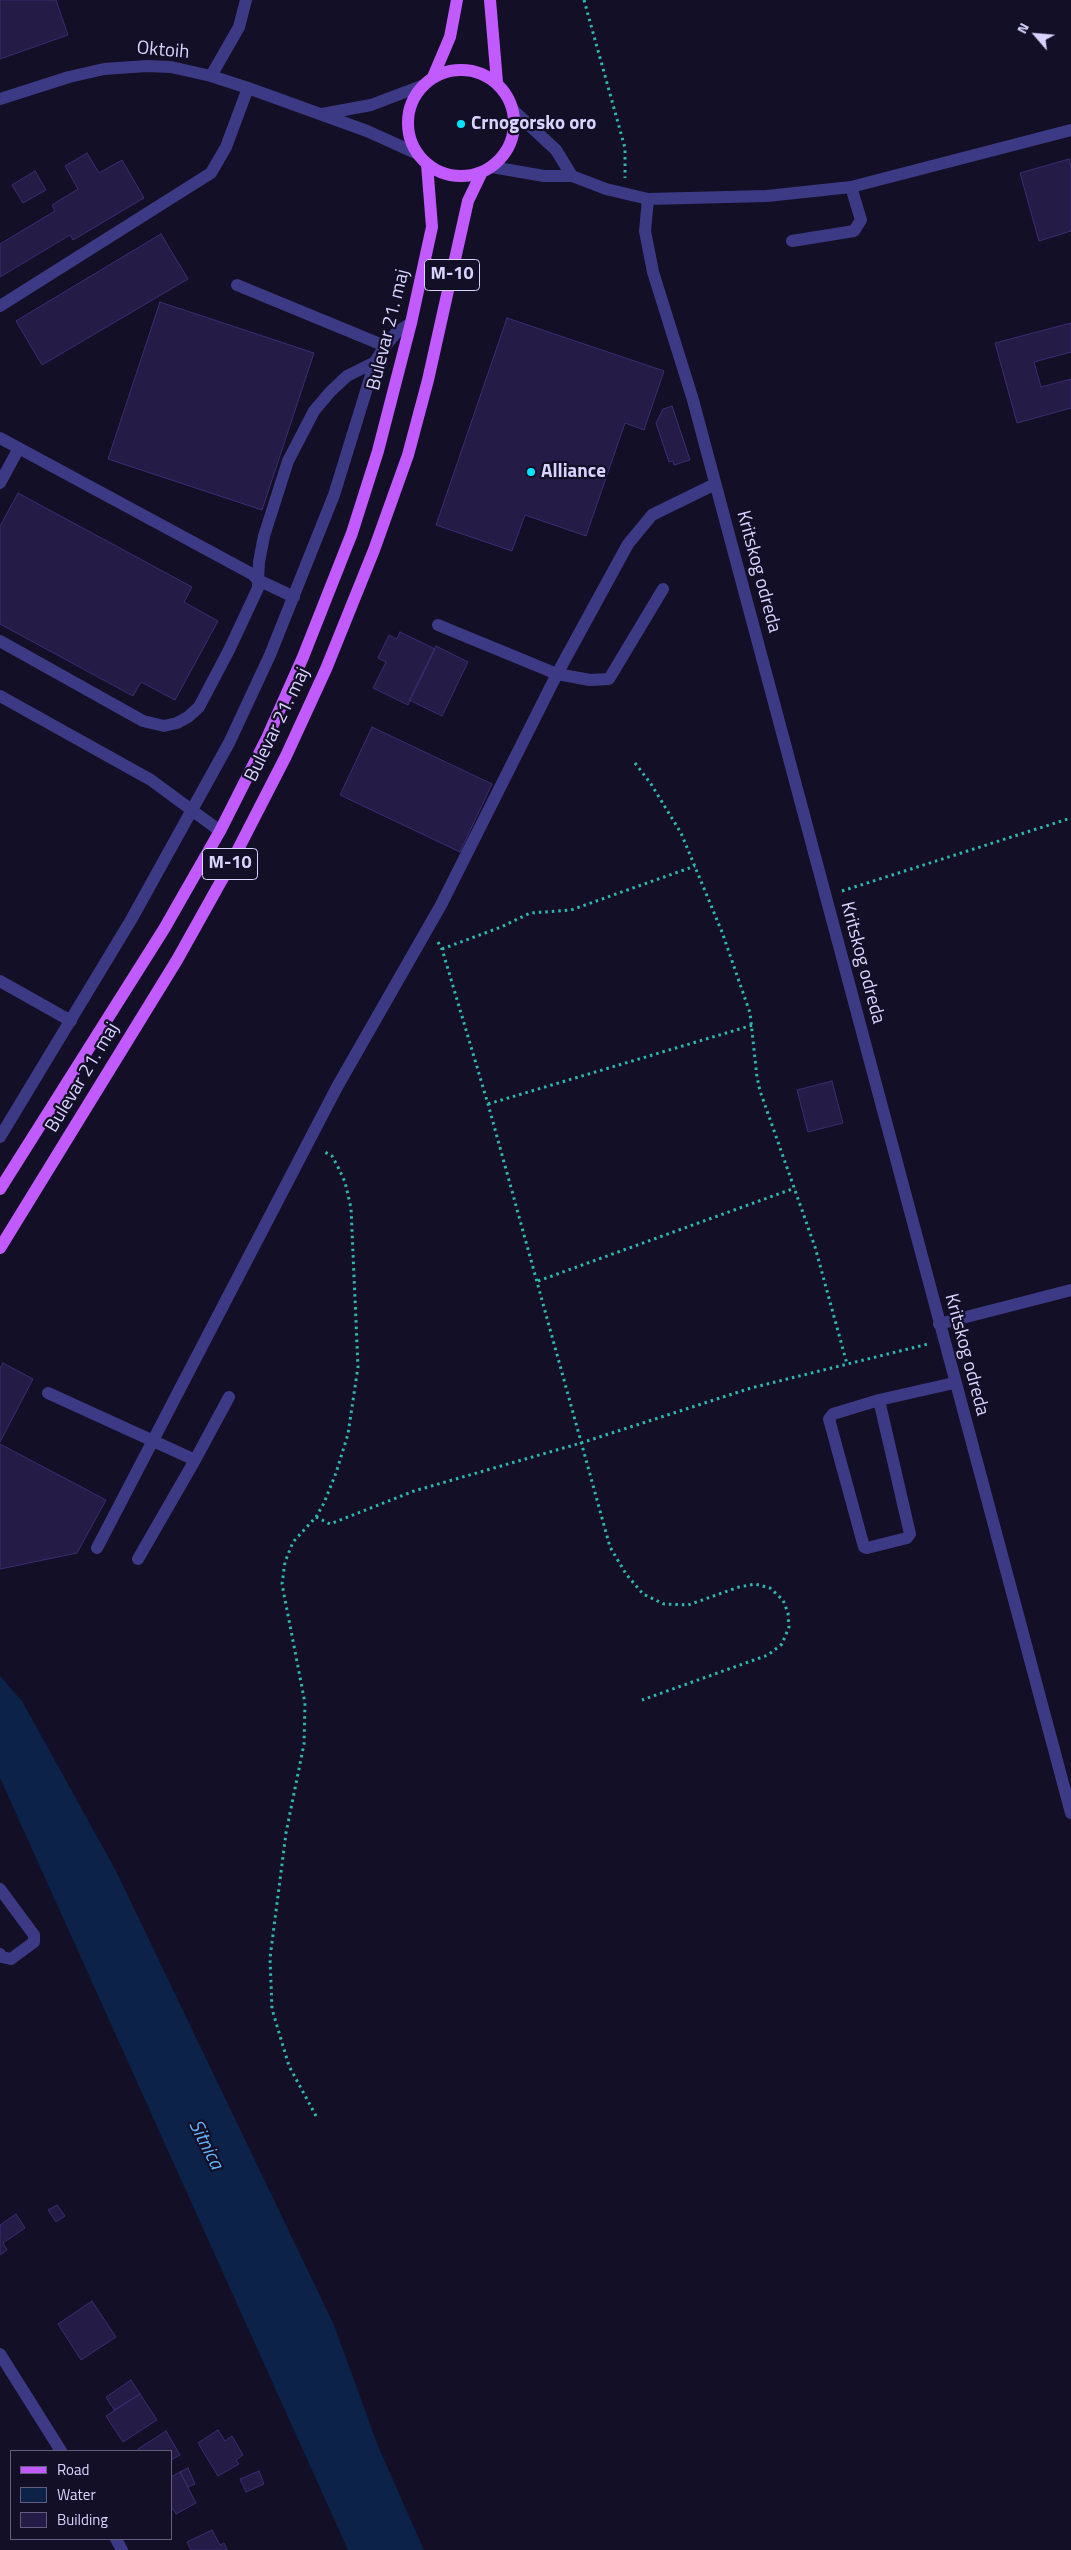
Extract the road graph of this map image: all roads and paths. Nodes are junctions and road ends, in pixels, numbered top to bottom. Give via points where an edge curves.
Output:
1 (246, 0) edge
2 (457, 0) edge
3 (490, 0) edge
4 (584, 0) edge
5 (211, 76) junction
6 (428, 81) junction
7 (497, 82) junction
8 (248, 88) junction
9 (0, 99) edge
10 (514, 111) junction
11 (320, 114) junction
12 (1071, 130) edge
13 (418, 154) junction
14 (427, 164) junction
15 (487, 170) junction
16 (572, 176) junction
17 (851, 187) junction
18 (624, 193) junction
19 (648, 199) junction
20 (792, 241) dead end
21 (237, 285) dead end
22 (0, 306) edge
23 (411, 323) junction
24 (385, 346) junction
25 (375, 362) junction
26 (0, 438) edge
27 (19, 448) junction
28 (0, 484) edge
29 (715, 484) junction
30 (258, 580) junction
31 (663, 589) dead end
32 (294, 597) junction
33 (438, 626) dead end
34 (0, 642) edge
35 (557, 674) junction
36 (0, 696) edge
37 (635, 763) dead end
38 (191, 810) junction
39 (1071, 818) edge
40 (220, 831) junction
41 (695, 866) junction
42 (825, 896) junction
43 (425, 934) junction
44 (442, 949) junction
45 (0, 981) edge
46 (71, 1021) junction
47 (753, 1025) junction
48 (488, 1104) junction
49 (0, 1136) edge
50 (308, 1143) junction
51 (794, 1188) junction
52 (0, 1189) edge
53 (0, 1248) edge
54 (538, 1281) junction
55 (1071, 1290) edge
56 (939, 1324) junction
57 (943, 1341) junction
58 (846, 1364) junction
59 (954, 1383) junction
60 (48, 1393) dead end
61 (229, 1397) dead end
62 (879, 1400) junction
63 (154, 1440) junction
64 (581, 1443) junction
65 (195, 1460) junction
66 (316, 1517) junction
67 (97, 1548) dead end
68 (138, 1560) dead end
69 (642, 1700) dead end
70 (1071, 1813) edge
71 (0, 1888) edge
72 (0, 1954) edge
73 (316, 2116) dead end
74 (0, 2354) edge
75 (60, 2450) edge

1 - 5 street via 239,27
2 - 6 main road via 450,36
3 - 7 main road
4 - 18 path via 625,148
5 - 8 street, Oktoih
5 - 9 street, Oktoih via 170,67 122,66 86,72
6 - 7 main road via 449,71 466,69
6 - 11 street, Oktoih via 371,105
6 - 13 main road via 414,97 409,112 408,127
7 - 10 main road
8 - 11 street, Oktoih
8 - 22 street via 226,147 211,173
10 - 15 main road, M-10 via 515,128 510,145 501,159
10 - 16 street via 556,150
11 - 13 street, Oktoih
12 - 17 street
13 - 14 main road
14 - 15 main road via 453,176 468,176
14 - 23 main road, Bulevar 21. maj / M-10 via 432,227
15 - 16 street
15 - 53 main road, Bulevar 21. maj / M-10 via 468,201 408,455 326,669 229,867
16 - 18 street
17 - 19 street via 767,196
17 - 20 street via 861,220 854,231
18 - 19 street
19 - 29 street, Kritskog odreda via 645,231 649,255
21 - 24 street
23 - 24 street via 397,332
23 - 40 main road, Bulevar 21. maj / M-10 via 378,451 329,595 286,697
24 - 25 street
25 - 30 street via 347,376 330,392 314,411 299,438 268,522
25 - 32 street via 334,495
26 - 27 street
27 - 28 street
27 - 30 street
29 - 35 street via 652,515 628,544
29 - 42 street, Kritskog odreda
30 - 32 street
30 - 34 street via 258,588 230,650 199,707 177,723 164,726 144,721
31 - 35 street via 608,679 590,680
32 - 38 street via 229,743
33 - 35 street
35 - 43 street
36 - 38 street via 151,780
37 - 41 path via 681,833
38 - 40 street
38 - 46 street
39 - 42 path
40 - 52 main road, Bulevar 21. maj / M-10 via 164,929
41 - 44 path via 570,910 530,913
41 - 47 path via 722,932
42 - 56 street, Kritskog odreda
43 - 44 path via 434,938
43 - 50 street
44 - 48 path
45 - 46 street
46 - 49 street
47 - 48 path
47 - 51 path via 758,1084
48 - 54 path
50 - 63 street
50 - 66 path via 332,1156 348,1195 358,1341 348,1434 330,1490
51 - 54 path
51 - 58 path
54 - 64 path
55 - 56 street
56 - 57 street, Kritskog odreda
57 - 58 path
57 - 59 street, Kritskog odreda
58 - 64 path via 751,1388
59 - 62 street
59 - 70 street, Kritskog odreda
60 - 63 street
61 - 65 street
62 - 62 street via 833,1414 829,1419 864,1547 867,1548 907,1538 910,1534
63 - 65 street
63 - 67 street
64 - 66 path via 414,1491 330,1524
64 - 69 path via 610,1547 643,1594 664,1604 688,1606 755,1584 770,1588 783,1600 788,1613 789,1627 782,1644 768,1655
65 - 68 street
66 - 73 path via 293,1542 285,1562 282,1584 305,1703 305,1719 304,1744 286,1833 270,1958 274,2018 289,2066
71 - 72 street via 34,1935 34,1942 12,1959
74 - 75 street

